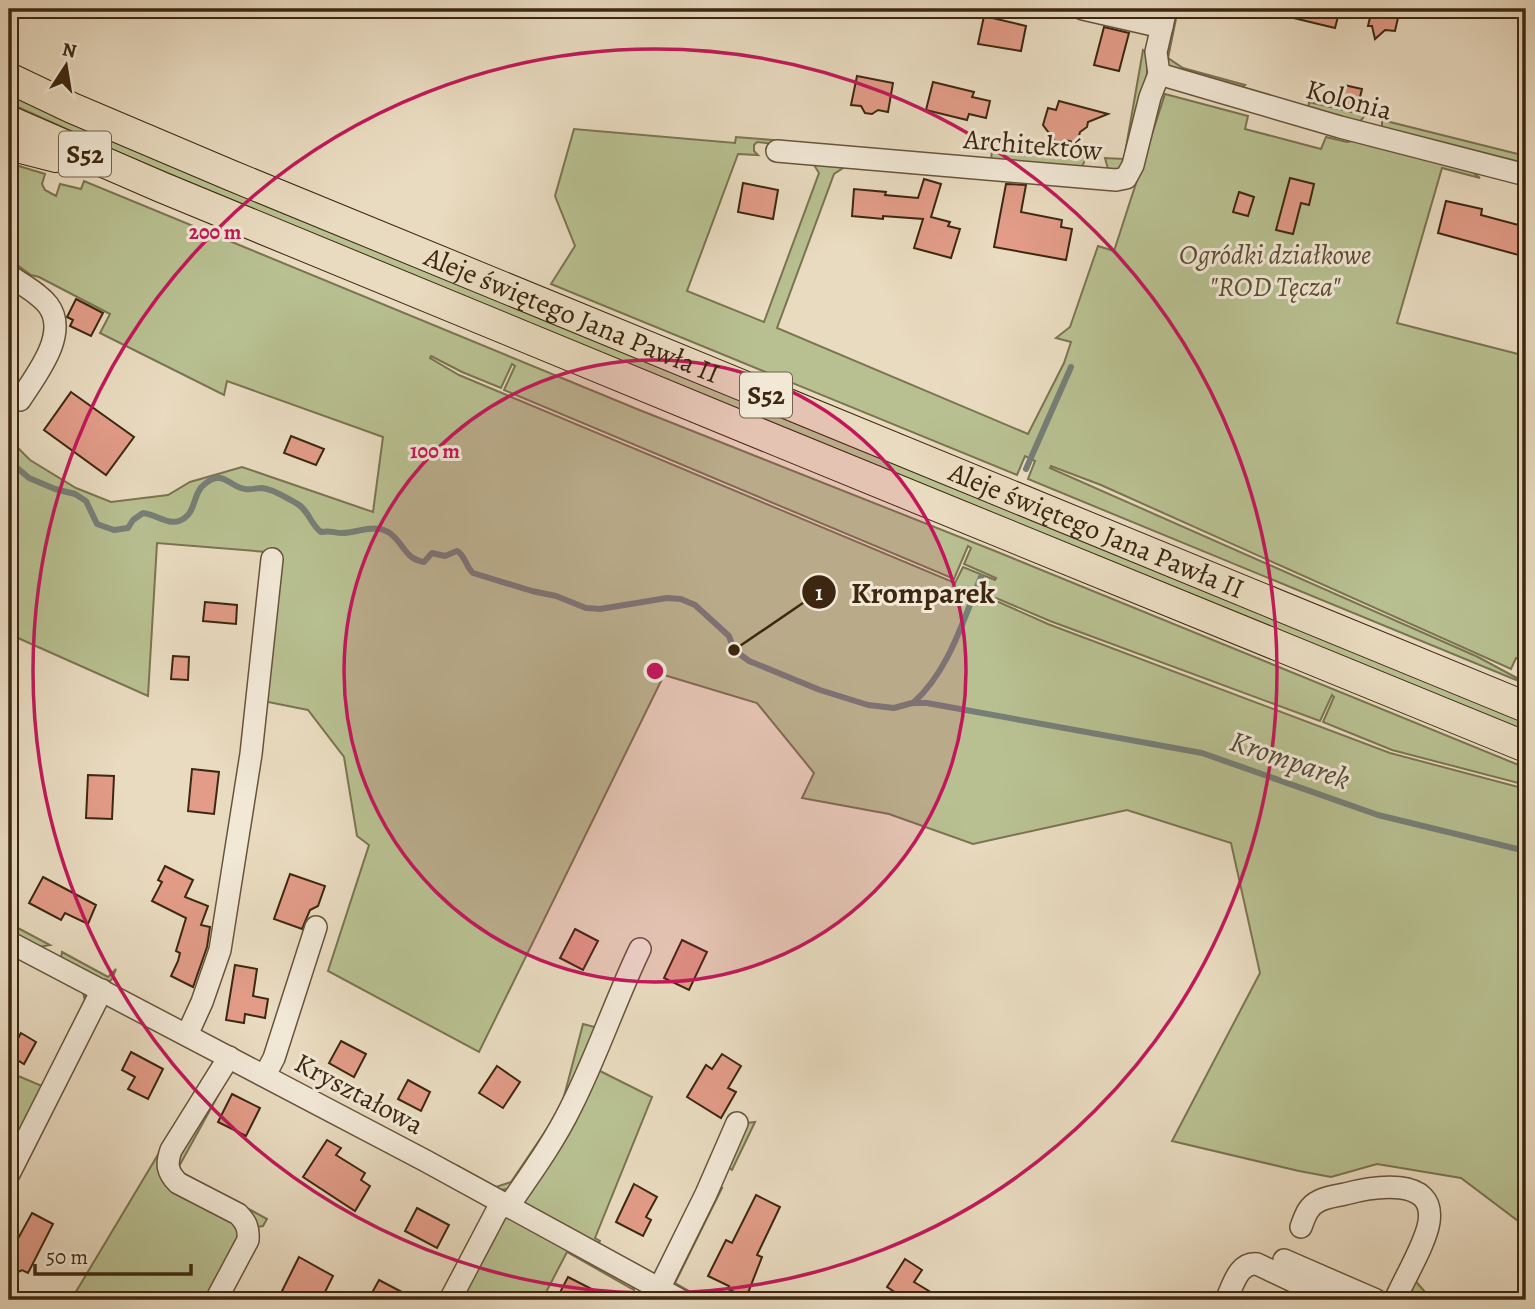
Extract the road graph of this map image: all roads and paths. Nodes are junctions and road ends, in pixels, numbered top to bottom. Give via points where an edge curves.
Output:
1 (1083, 9) edge
2 (1164, 18) edge
3 (1159, 74) junction
4 (9, 78) edge
5 (9, 121) edge
6 (9, 145) edge
7 (777, 151) dead end
8 (1526, 175) edge
9 (161, 187) junction
10 (9, 275) edge
11 (20, 400) dead end
12 (272, 559) dead end
13 (1526, 707) edge
14 (1526, 747) edge
15 (316, 927) dead end
16 (9, 942) edge
17 (640, 949) dead end
18 (102, 990) junction
19 (187, 1035) junction
20 (229, 1057) junction
21 (265, 1075) junction
22 (737, 1123) dead end
23 (9, 1174) edge
24 (505, 1205) junction
25 (1301, 1227) dead end
26 (1284, 1261) dead end
27 (659, 1289) junction
28 (216, 1300) edge
29 (450, 1300) edge
30 (680, 1300) edge
31 (1226, 1300) edge
32 (1333, 1300) edge
33 (1376, 1300) edge
34 (1395, 1300) edge

1 - 2 street, Architektów
2 - 3 street, Architektów via 1156,52
3 - 7 street, Architektów via 1126,178
3 - 8 street, Kolonia
4 - 13 highway, Aleje świętego Jana Pawła II / S52 via 230,175
5 - 9 highway, Aleje świętego Jana Pawła II / S52
6 - 9 highway
9 - 14 highway, Aleje świętego Jana Pawła II / S52
10 - 11 street via 48,305 56,329
12 - 19 street via 251,754 220,950
15 - 21 street
16 - 18 street, Kryształowa
17 - 24 street via 560,1129
18 - 19 street, Kryształowa
18 - 23 street
19 - 20 street, Kryształowa
20 - 21 street, Kryształowa
20 - 28 street via 167,1162 178,1183 246,1222 248,1240
21 - 24 street, Kryształowa
22 - 27 street
24 - 27 street, Kryształowa
24 - 29 street
25 - 34 street via 1307,1211 1320,1200 1387,1186 1421,1195 1430,1221
26 - 33 street
27 - 30 street, Kryształowa
31 - 32 street via 1249,1263

